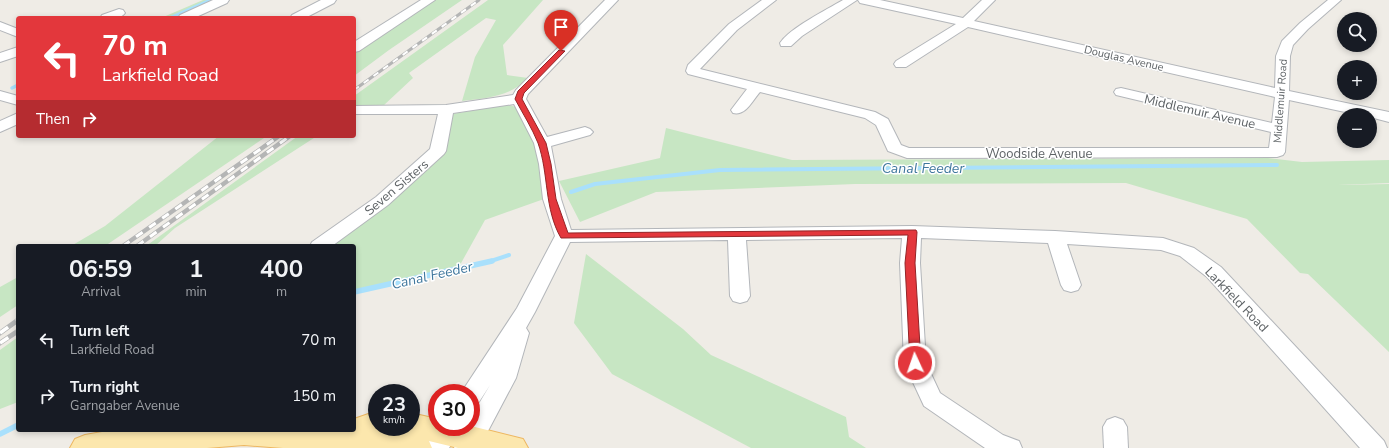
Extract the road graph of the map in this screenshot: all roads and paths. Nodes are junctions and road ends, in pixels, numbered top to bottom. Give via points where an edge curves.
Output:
1 (223, 0) edge
2 (330, 0) edge
3 (429, 0) edge
4 (612, 0) edge
5 (770, 0) edge
6 (851, 0) edge
7 (864, 0) edge
8 (989, 0) edge
9 (1335, 0) edge
10 (118, 14) dead end
11 (112, 16) edge
12 (188, 16) edge
13 (300, 16) edge
14 (967, 23) junction
15 (0, 26) edge
16 (16, 32) edge
17 (786, 43) dead end
18 (356, 47) edge
19 (16, 52) edge
20 (0, 58) edge
21 (901, 64) dead end
22 (756, 87) junction
23 (1121, 92) dead end
24 (0, 94) edge
25 (1282, 94) junction
26 (519, 99) junction
27 (16, 100) edge
28 (446, 109) junction
29 (356, 110) edge
30 (738, 110) dead end
31 (1389, 116) edge
32 (16, 119) edge
33 (0, 127) edge
34 (1278, 129) junction
35 (588, 132) dead end
36 (542, 143) junction
37 (1277, 152) joint
38 (912, 232) junction
39 (737, 235) junction
40 (564, 236) junction
41 (1055, 237) junction
42 (322, 244) edge
43 (1071, 285) dead end
44 (740, 296) dead end
45 (525, 312) junction
46 (478, 384) edge
47 (368, 428) edge
48 (420, 428) edge
49 (454, 439) edge
50 (338, 443) edge
51 (85, 448) edge
52 (417, 448) edge
53 (513, 448) edge
54 (1010, 448) edge
55 (1375, 448) edge

1 - 12 street
2 - 13 street
3 - 18 street
4 - 26 street via 534,79
5 - 22 street, Woodside Avenue via 732,28 693,71
6 - 17 street
7 - 14 street, Douglas Avenue
8 - 14 street
9 - 25 street, Middlemuir Road via 1287,44 1283,56
10 - 11 street
14 - 21 street
14 - 25 street, Douglas Avenue
15 - 16 street
19 - 20 street
22 - 30 street
22 - 37 street, Woodside Avenue via 870,115 883,122 894,148 907,153
23 - 34 street, Middlemuir Avenue
24 - 27 street
25 - 31 street, Douglas Avenue
25 - 34 street, Middlemuir Road
26 - 28 street
26 - 36 street
28 - 29 street
28 - 42 street, Seven Sisters via 438,151 382,201
32 - 33 street
34 - 37 street, Middlemuir Road
35 - 36 street
36 - 40 street via 552,199
38 - 39 street, Larkfield Road
38 - 41 street, Larkfield Road
38 - 54 street via 910,263 915,363 932,399 995,442
39 - 40 street, Larkfield Road
39 - 44 street
40 - 45 street
41 - 43 street
41 - 55 street, Larkfield Road via 1163,244 1187,252 1214,272
45 - 46 street
45 - 49 street via 505,378
47 - 50 main road
48 - 49 main road
49 - 53 main road
50 - 51 main road via 244,432 116,442
50 - 52 main road via 379,438

